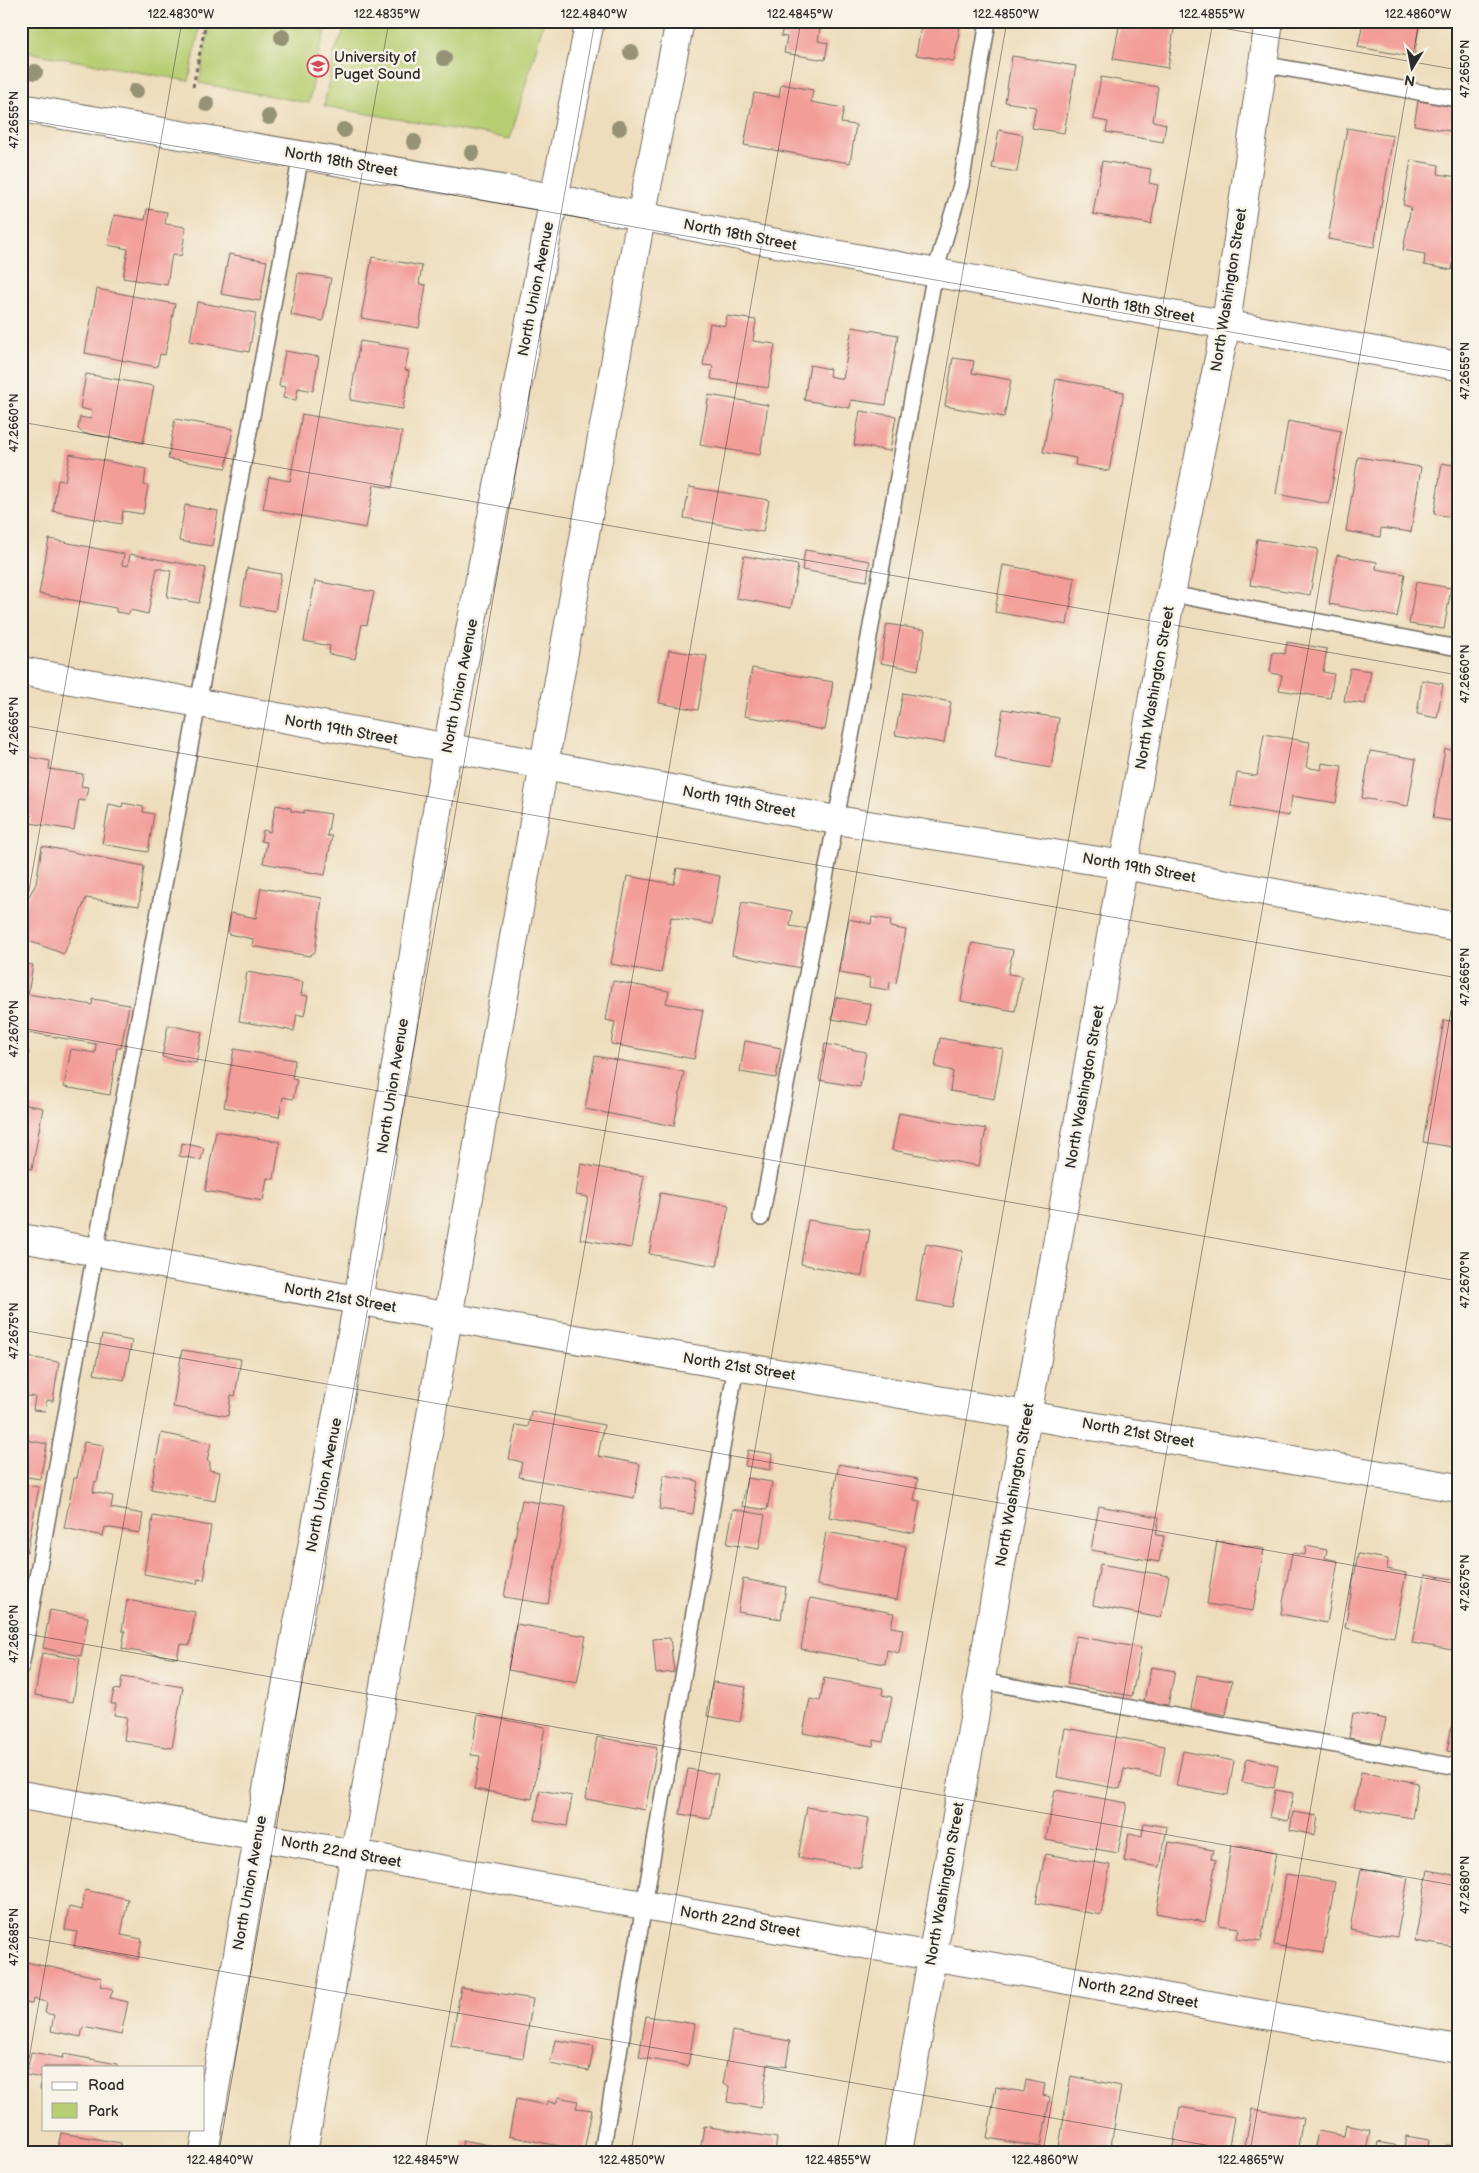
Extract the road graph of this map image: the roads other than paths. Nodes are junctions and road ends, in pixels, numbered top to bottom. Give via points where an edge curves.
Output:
1 (590, 21) edge
2 (680, 21) edge
3 (988, 21) edge
4 (1269, 21) edge
5 (1262, 64) junction
6 (1458, 99) edge
7 (21, 108) edge
8 (301, 155) junction
9 (554, 198) junction
10 (641, 217) junction
11 (935, 272) junction
12 (1226, 324) junction
13 (1458, 366) edge
14 (1171, 594) junction
15 (1458, 648) edge
16 (21, 671) edge
17 (196, 704) junction
18 (447, 749) junction
19 (544, 765) junction
20 (836, 820) junction
21 (1124, 865) junction
22 (1458, 927) edge
23 (761, 1218) dead end
24 (21, 1238) edge
25 (94, 1252) junction
26 (358, 1301) junction
27 (448, 1317) junction
28 (736, 1366) junction
29 (1027, 1414) junction
30 (1458, 1488) edge
31 (21, 1667) edge
32 (980, 1681) junction
33 (1458, 1767) edge
34 (21, 1796) edge
35 (258, 1838) junction
36 (355, 1854) junction
37 (643, 1905) junction
38 (932, 1957) junction
39 (1458, 2049) edge
40 (204, 2152) edge
41 (302, 2152) edge
42 (602, 2152) edge
43 (898, 2152) edge

1 - 9 street, North Union Avenue
2 - 10 street
3 - 11 lane via 961,185
4 - 5 street, North Washington Street
5 - 6 lane
5 - 12 street, North Washington Street
7 - 8 street, North 18th Street
8 - 9 street, North 18th Street
8 - 17 lane
9 - 10 street, North 18th Street
9 - 18 street, North Union Avenue
10 - 11 street, North 18th Street
10 - 19 street
11 - 12 street, North 18th Street
11 - 20 lane
12 - 13 street, North 18th Street
12 - 14 street, North Washington Street
14 - 15 lane
14 - 21 street, North Washington Street
16 - 17 street, North 19th Street
17 - 18 street, North 19th Street
17 - 25 lane
18 - 19 street, North 19th Street
18 - 26 street, North Union Avenue
19 - 20 street, North 19th Street
19 - 27 street
20 - 21 street, North 19th Street
20 - 23 lane
21 - 22 street, North 19th Street
21 - 29 street, North Washington Street
24 - 25 street, North 21st Street
25 - 26 street, North 21st Street
25 - 31 lane
26 - 27 street, North 21st Street
26 - 35 street, North Union Avenue
27 - 28 street, North 21st Street
27 - 36 street
28 - 29 street, North 21st Street
28 - 37 lane
29 - 30 street, North 21st Street
29 - 32 street, North Washington Street
32 - 33 lane
32 - 38 street, North Washington Street
34 - 35 street, North 22nd Street
35 - 36 street, North 22nd Street
35 - 40 street, North Union Avenue
36 - 37 street, North 22nd Street
36 - 41 street
37 - 38 street, North 22nd Street
37 - 42 lane
38 - 39 street, North 22nd Street
38 - 43 street, North Washington Street

